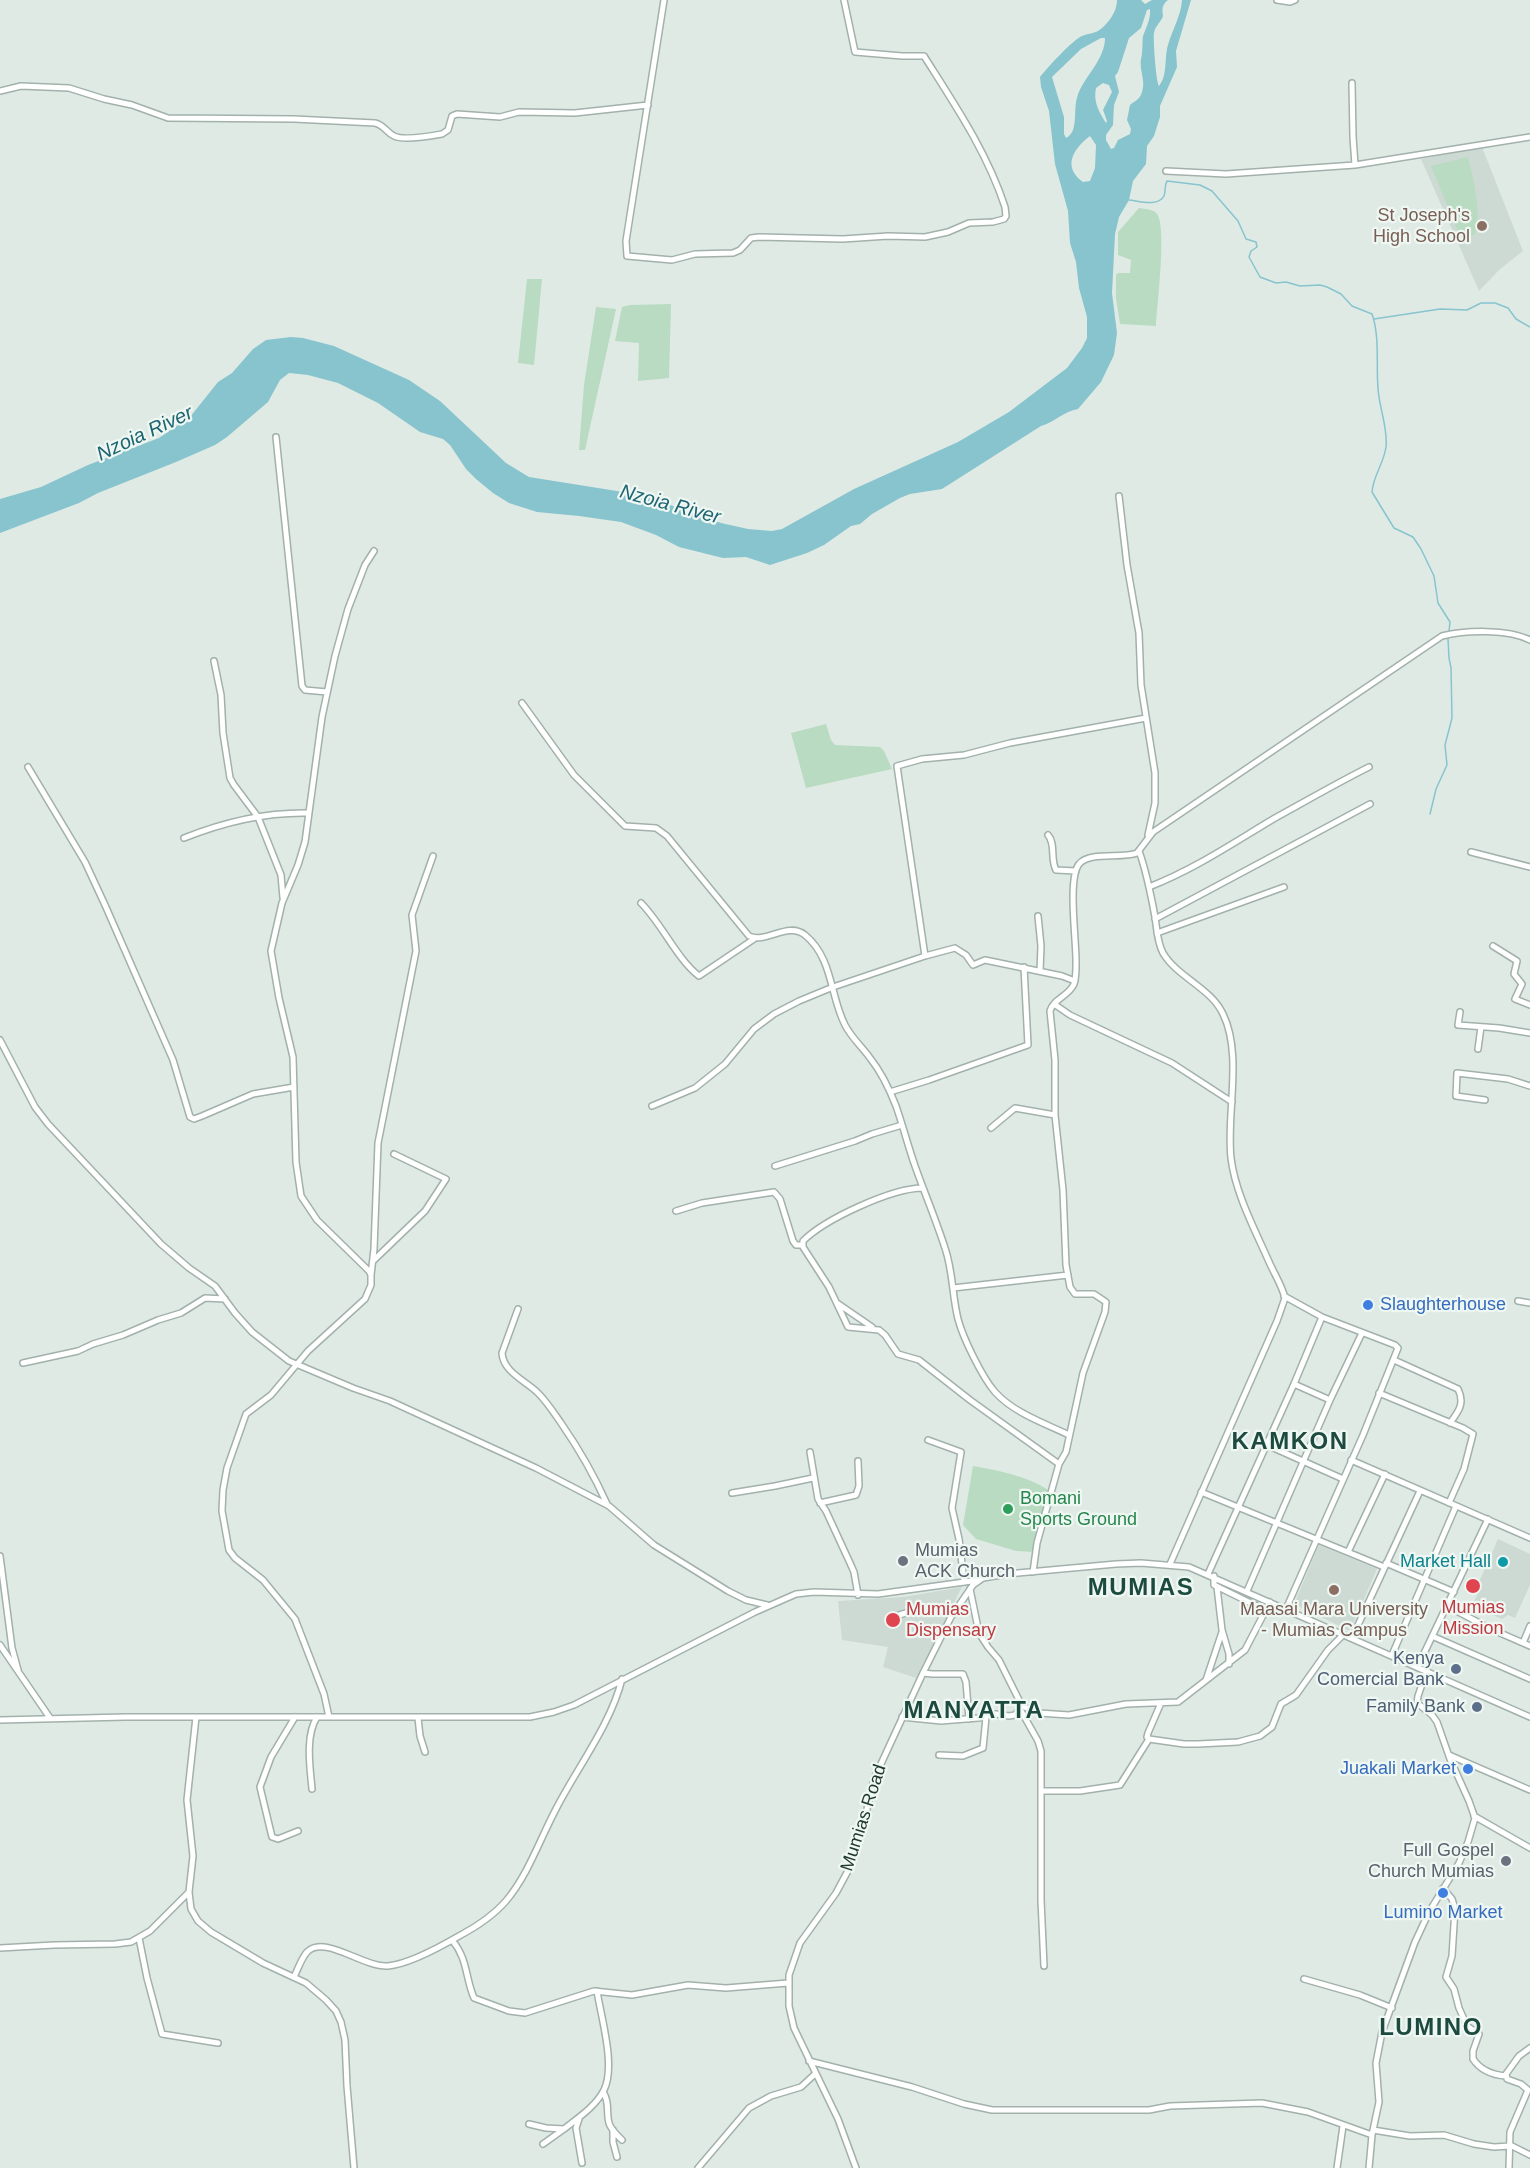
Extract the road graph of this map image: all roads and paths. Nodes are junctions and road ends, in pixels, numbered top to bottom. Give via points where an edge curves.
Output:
1 (664, 0) edge
2 (844, 0) edge
3 (1277, 0) edge
4 (1295, 0) edge
5 (1352, 83) dead end
6 (0, 90) edge
7 (648, 105) junction
8 (1530, 137) edge
9 (1355, 165) junction
10 (1166, 171) dead end
11 (276, 437) dead end
12 (1119, 496) dead end
13 (374, 550) dead end
14 (1530, 640) edge
15 (214, 661) dead end
16 (327, 692) junction
17 (522, 703) dead end
18 (1146, 718) junction
19 (28, 767) dead end
20 (1368, 767) dead end
21 (1370, 804) dead end
22 (309, 813) junction
23 (258, 817) junction
24 (1048, 835) dead end
25 (1148, 836) junction
26 (184, 838) dead end
27 (1139, 851) junction
28 (1471, 852) dead end
29 (433, 856) dead end
30 (1530, 867) edge
31 (1076, 872) junction
32 (1149, 887) junction
33 (1284, 887) dead end
34 (282, 903) junction
35 (641, 903) dead end
36 (1038, 916) dead end
37 (1155, 919) junction
38 (1157, 933) junction
39 (754, 939) junction
40 (1493, 946) dead end
41 (925, 956) junction
42 (1024, 968) junction
43 (1040, 971) junction
44 (1075, 981) junction
45 (833, 987) junction
46 (1054, 1004) junction
47 (1530, 1005) edge
48 (1460, 1012) dead end
49 (1480, 1027) junction
50 (1529, 1030) edge
51 (0, 1040) edge
52 (1478, 1049) dead end
53 (1530, 1086) edge
54 (294, 1087) junction
55 (890, 1092) junction
56 (1485, 1100) dead end
57 (1232, 1102) junction
58 (652, 1106) dead end
59 (1055, 1115) junction
60 (902, 1125) junction
61 (992, 1128) dead end
62 (394, 1154) dead end
63 (775, 1166) dead end
64 (923, 1188) junction
65 (676, 1211) dead end
66 (802, 1245) junction
67 (374, 1261) junction
68 (371, 1275) junction
69 (1068, 1275) junction
70 (954, 1288) junction
71 (1284, 1296) junction
72 (225, 1299) junction
73 (1518, 1301) dead end
74 (836, 1302) junction
75 (1530, 1303) edge
76 (518, 1308) dead end
77 (1322, 1317) junction
78 (873, 1328) junction
79 (1362, 1333) junction
80 (1394, 1360) junction
81 (23, 1364) dead end
82 (297, 1364) junction
83 (1294, 1384) junction
84 (1379, 1393) junction
85 (1330, 1400) junction
86 (1450, 1423) junction
87 (1069, 1435) junction
88 (928, 1440) dead end
89 (1267, 1445) junction
90 (810, 1452) dead end
91 (1352, 1460) junction
92 (858, 1461) dead end
93 (1304, 1461) junction
94 (1059, 1464) junction
95 (1385, 1474) junction
96 (813, 1478) junction
97 (1343, 1479) junction
98 (1201, 1491) junction
99 (1420, 1491) junction
100 (732, 1492) dead end
101 (820, 1503) junction
102 (1449, 1503) junction
103 (608, 1506) junction
104 (1456, 1506) junction
105 (1239, 1507) junction
106 (1488, 1519) junction
107 (1276, 1522) junction
108 (1316, 1538) junction
109 (1530, 1538) edge
110 (1348, 1552) junction
111 (0, 1556) edge
112 (1170, 1564) junction
113 (1385, 1565) junction
114 (1034, 1572) junction
115 (1211, 1575) junction
116 (1424, 1579) junction
117 (979, 1580) junction
118 (964, 1581) junction
119 (1217, 1587) junction
120 (970, 1589) junction
121 (1247, 1591) junction
122 (1454, 1592) junction
123 (858, 1595) junction
124 (1270, 1602) junction
125 (768, 1605) junction
126 (1447, 1606) junction
127 (956, 1608) junction
128 (1286, 1609) junction
129 (1265, 1610) junction
130 (896, 1616) dead end
131 (1530, 1626) edge
132 (1222, 1630) junction
133 (1343, 1635) junction
134 (1432, 1636) junction
135 (1352, 1638) junction
136 (1522, 1643) junction
137 (0, 1645) edge
138 (1530, 1646) edge
139 (1392, 1655) junction
140 (1229, 1664) junction
141 (1418, 1666) junction
142 (18, 1670) junction
143 (1427, 1670) junction
144 (923, 1672) junction
145 (1530, 1678) edge
146 (622, 1680) junction
147 (1205, 1681) junction
148 (1161, 1703) junction
149 (1021, 1707) junction
150 (1530, 1716) edge
151 (196, 1717) junction
152 (295, 1717) junction
153 (317, 1717) junction
154 (329, 1717) junction
155 (902, 1717) junction
156 (986, 1717) junction
157 (50, 1718) junction
158 (418, 1718) junction
159 (969, 1719) junction
160 (0, 1720) edge
161 (1149, 1739) junction
162 (426, 1752) dead end
163 (939, 1755) dead end
164 (1448, 1755) junction
165 (312, 1789) dead end
166 (1530, 1790) edge
167 (1041, 1791) junction
168 (1474, 1816) junction
169 (298, 1831) dead end
170 (1530, 1848) edge
171 (1443, 1888) junction
172 (189, 1892) junction
173 (139, 1938) junction
174 (452, 1940) junction
175 (0, 1948) edge
176 (1044, 1966) dead end
177 (294, 1977) junction
178 (1304, 1979) dead end
179 (788, 1983) junction
180 (597, 1991) junction
181 (1392, 2008) junction
182 (218, 2043) dead end
183 (1530, 2048) edge
184 (809, 2061) junction
185 (815, 2074) junction
186 (1506, 2076) junction
187 (603, 2092) junction
188 (580, 2117) junction
189 (529, 2124) dead end
190 (1343, 2126) junction
191 (564, 2129) junction
192 (613, 2130) junction
193 (1372, 2132) junction
194 (622, 2140) dead end
195 (543, 2144) dead end
196 (1510, 2145) junction
197 (1530, 2155) edge
198 (616, 2157) dead end
199 (582, 2163) dead end
200 (354, 2168) edge
201 (698, 2168) edge
202 (856, 2168) edge
203 (1337, 2168) edge
204 (1369, 2168) edge
205 (1509, 2168) edge

1 - 7 street
2 - 7 street via 855,52 924,56 980,146 1005,207 1004,219 969,223 925,237 759,237 751,238 733,253 696,254 672,260 629,257 626,241
3 - 4 street
5 - 9 street
6 - 7 street via 21,86 69,88 168,118 375,123 400,137 442,134 457,114 500,117 519,112 575,113
8 - 9 street
9 - 10 street via 1226,174
11 - 16 street via 302,686 304,690
12 - 18 street via 1139,633
13 - 16 street via 348,609
14 - 25 street via 1477,632 1442,636
15 - 23 street via 230,778
16 - 22 street
17 - 39 street via 574,775 617,820 625,826 652,827 662,832 741,929
18 - 25 street via 1155,784
18 - 41 street via 897,766
19 - 54 street via 85,862 105,905 173,1060 190,1117 194,1119 253,1094
20 - 32 street via 1213,857
21 - 37 street
22 - 23 street
22 - 34 street via 302,853
23 - 26 street
23 - 34 street via 281,876
24 - 31 street via 1056,870
25 - 27 street
27 - 31 street via 1087,860 1081,862
27 - 32 street
28 - 30 street
29 - 67 street via 412,915 416,951 378,1143
31 - 44 street
32 - 37 street
33 - 38 street
34 - 54 street via 271,951 293,1057
35 - 39 street via 699,976
36 - 43 street
37 - 38 street
38 - 57 street via 1168,960 1223,1014 1233,1065
39 - 45 street via 790,931 805,935 823,958
40 - 47 street via 1517,961 1514,974 1522,984 1515,999
41 - 42 street via 955,948 973,965 985,960
41 - 45 street
42 - 43 street
42 - 55 street via 1028,1045
43 - 44 street
44 - 46 street
45 - 55 street via 846,1026 881,1073
45 - 58 street via 774,1014 695,1088
46 - 57 street via 1172,1063
46 - 59 street via 1050,1014
48 - 49 street via 1457,1025
49 - 50 street
49 - 52 street
51 - 72 street via 48,1124 161,1244 215,1286
53 - 56 street via 1508,1079 1457,1073 1456,1096
54 - 68 street via 296,1161 302,1197 317,1220
55 - 60 street
57 - 71 street via 1230,1152 1236,1181
59 - 61 street via 1015,1108
59 - 69 street
60 - 63 street
60 - 64 street
62 - 67 street via 447,1179 425,1211
64 - 66 street via 902,1190 848,1213 811,1234
64 - 70 street via 945,1248
65 - 66 street via 774,1192 780,1199 793,1241
66 - 74 street
67 - 68 street
68 - 82 street via 364,1299
69 - 70 street
69 - 87 street via 1075,1294 1094,1294 1106,1302 1083,1372
70 - 87 street via 966,1340 996,1393 1012,1407
71 - 77 street
71 - 98 street via 1277,1322
72 - 81 street via 205,1298 181,1313 123,1335
72 - 82 street via 260,1339
73 - 75 street
74 - 78 street
74 - 78 street via 848,1327
76 - 103 street via 502,1353 503,1361 541,1396 574,1441
77 - 79 street
77 - 83 street
78 - 94 street via 885,1335 898,1354 919,1360
79 - 80 street via 1396,1345
79 - 85 street
80 - 84 street
80 - 86 street via 1458,1389 1461,1406
82 - 103 street via 390,1401
82 - 154 street via 271,1395 245,1416 224,1481 222,1511 231,1554 263,1580 298,1625
83 - 85 street
83 - 89 street
84 - 86 street
84 - 91 street
85 - 93 street
86 - 102 street via 1474,1436
87 - 94 street
88 - 118 street via 961,1452 952,1508
89 - 93 street
89 - 105 street
90 - 96 street
91 - 95 street
91 - 97 street
92 - 101 street via 856,1495
93 - 97 street
93 - 107 street
94 - 114 street via 1037,1543
95 - 99 street
95 - 110 street
96 - 100 street
96 - 101 street
97 - 108 street
98 - 105 street
98 - 112 street
99 - 102 street
99 - 113 street
101 - 123 street via 854,1572
102 - 104 street
103 - 125 street via 654,1545 728,1591
104 - 106 street
104 - 116 street
105 - 107 street
105 - 115 street
106 - 109 street
106 - 122 street
107 - 108 street
107 - 121 street
108 - 110 street
108 - 128 street
110 - 113 street
111 - 142 street
112 - 114 street via 1116,1564
112 - 115 street
113 - 116 street
113 - 135 street
114 - 117 street
115 - 119 street
115 - 121 street
116 - 122 street
116 - 139 street
117 - 118 street
117 - 120 street, Mumias Road
118 - 123 street
119 - 129 street
119 - 132 street
120 - 127 street, Mumias Road
120 - 149 street via 979,1633 999,1660
121 - 124 street
122 - 126 street
123 - 125 street via 805,1593
124 - 128 street
124 - 129 street
125 - 146 street
126 - 134 street
126 - 136 street
127 - 130 street via 922,1608
127 - 144 street, Mumias Road
128 - 133 street
129 - 140 street via 1245,1650
131 - 136 street
132 - 140 street
132 - 147 street
133 - 135 street
133 - 161 street via 1296,1695 1281,1704 1272,1727 1260,1736 1238,1742 1198,1744
134 - 141 street
134 - 145 street
135 - 139 street
136 - 138 street
137 - 142 street
139 - 141 street
140 - 147 street
141 - 143 street
142 - 157 street
143 - 150 street
143 - 164 street via 1418,1703 1436,1720
144 - 155 street, Mumias Road
144 - 159 street via 963,1674
146 - 158 street via 574,1705 543,1715
146 - 174 street via 603,1724 516,1888 490,1916
147 - 148 street via 1178,1702
148 - 149 street via 1126,1704 1069,1715
148 - 161 street
149 - 156 street via 1015,1715
149 - 167 street via 1040,1747
151 - 152 street
151 - 157 street
151 - 172 street via 187,1800 193,1856
152 - 153 street
152 - 169 street via 271,1757 260,1787 272,1837 278,1839
153 - 154 street
153 - 165 street via 309,1758
154 - 158 street
155 - 159 street via 926,1721
155 - 179 street, Mumias Road via 874,1779 850,1867 800,1943
156 - 159 street
156 - 163 street via 983,1748 963,1756
157 - 160 street
158 - 162 street
161 - 167 street via 1120,1785
164 - 166 street
164 - 168 street
167 - 176 street
168 - 170 street
168 - 171 street via 1462,1856
171 - 181 street via 1415,1942
171 - 186 street via 1455,1909 1452,1956 1446,1977 1467,2026 1479,2034 1473,2059 1482,2069
172 - 173 street
172 - 177 street via 191,1909 202,1925 262,1963
173 - 175 street via 115,1944
173 - 182 street via 162,2034
174 - 177 street via 389,1966 368,1964 326,1946 315,1947 303,1957
174 - 180 street via 464,1960 474,1998 499,2008 530,2012
177 - 200 street via 327,2000 341,2022
178 - 181 street
179 - 180 street via 726,1988 688,1985 632,1995
179 - 184 street, Mumias Road via 790,2016
180 - 187 street via 608,2063
181 - 193 street via 1377,2053 1379,2102
183 - 186 street via 1518,2056
184 - 185 street, Mumias Road
184 - 190 street via 992,2110 1149,2110 1262,2103 1308,2112
185 - 201 street via 801,2087 749,2108
185 - 202 street, Mumias Road via 838,2119
186 - 196 street via 1528,2090 1511,2127
187 - 188 street
187 - 192 street
188 - 191 street
188 - 199 street via 576,2128
189 - 191 street
190 - 193 street
190 - 203 street
191 - 195 street
192 - 194 street
192 - 198 street
193 - 196 street via 1444,2135 1474,2144
193 - 204 street
196 - 197 street
196 - 205 street

